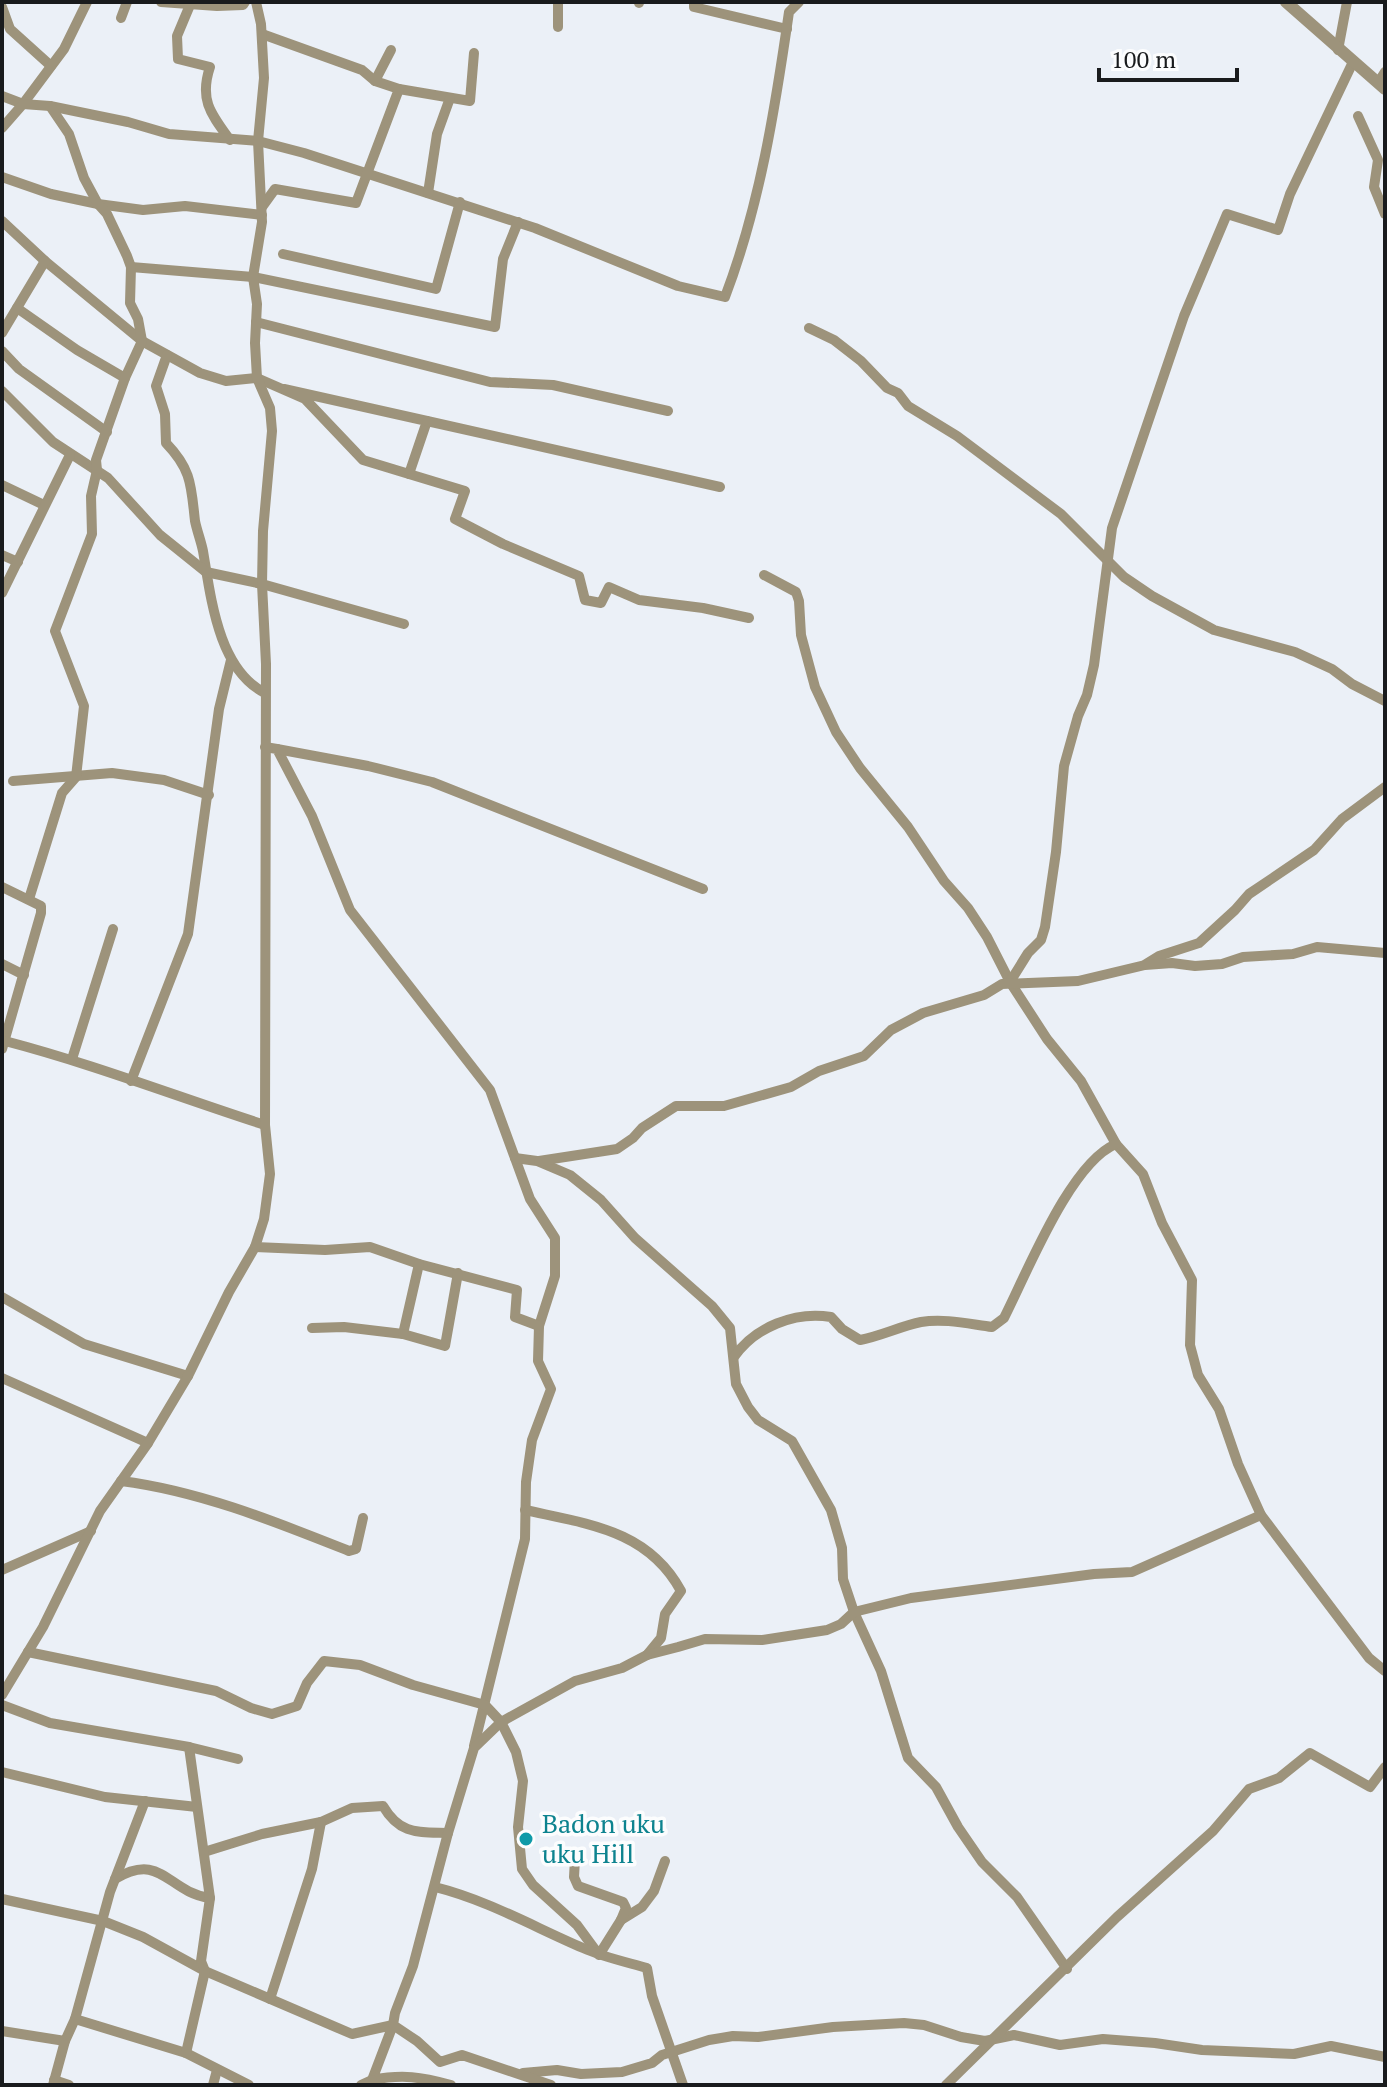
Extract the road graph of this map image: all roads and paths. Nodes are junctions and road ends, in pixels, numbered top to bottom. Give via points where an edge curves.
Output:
1 (87, 2) edge
2 (127, 2) edge
3 (161, 2) edge
4 (245, 2) edge
5 (256, 2) edge
6 (558, 2) edge
7 (694, 2) edge
8 (799, 2) edge
9 (1286, 2) edge
10 (1347, 2) edge
11 (2, 4) edge
12 (190, 5) junction
13 (121, 18) dead end
14 (558, 27) dead end
15 (787, 29) junction
16 (262, 34) junction
17 (391, 50) dead end
18 (1338, 50) junction
19 (474, 53) dead end
20 (1353, 62) junction
21 (51, 66) junction
22 (375, 81) junction
23 (1383, 81) edge
24 (399, 89) junction
25 (2, 96) edge
26 (450, 98) junction
27 (23, 104) junction
28 (50, 106) junction
29 (1358, 116) dead end
30 (2, 128) edge
31 (230, 140) junction
32 (258, 141) junction
33 (368, 173) junction
34 (2, 177) edge
35 (428, 193) junction
36 (460, 202) junction
37 (98, 204) junction
38 (262, 211) junction
39 (1385, 214) edge
40 (2, 221) edge
41 (518, 222) junction
42 (283, 254) dead end
43 (45, 261) junction
44 (131, 267) junction
45 (253, 277) junction
46 (17, 308) junction
47 (256, 322) junction
48 (809, 328) dead end
49 (2, 333) edge
50 (142, 341) junction
51 (2, 351) edge
52 (167, 355) junction
53 (125, 378) junction
54 (257, 378) junction
55 (284, 389) junction
56 (2, 391) edge
57 (668, 411) dead end
58 (427, 421) junction
59 (107, 432) junction
60 (70, 455) junction
61 (97, 470) junction
62 (409, 474) junction
63 (2, 485) edge
64 (720, 487) dead end
65 (44, 505) junction
66 (2, 555) edge
67 (1108, 561) junction
68 (18, 562) junction
69 (206, 572) junction
70 (764, 575) dead end
71 (262, 584) junction
72 (2, 593) edge
73 (749, 618) dead end
74 (404, 624) dead end
75 (231, 660) junction
76 (265, 693) junction
77 (1385, 701) edge
78 (265, 747) junction
79 (277, 749) junction
80 (76, 775) junction
81 (13, 781) dead end
82 (1385, 787) edge
83 (209, 795) junction
84 (2, 887) edge
85 (703, 889) dead end
86 (29, 899) junction
87 (113, 929) dead end
88 (1385, 953) edge
89 (2, 964) edge
90 (1145, 965) junction
91 (24, 975) junction
92 (1010, 982) junction
93 (3, 1045) edge
94 (72, 1059) junction
95 (131, 1081) junction
96 (265, 1125) junction
97 (1116, 1144) junction
98 (515, 1158) junction
99 (537, 1161) junction
100 (255, 1247) junction
101 (419, 1264) junction
102 (458, 1273) junction
103 (2, 1297) edge
104 (539, 1326) junction
105 (312, 1328) dead end
106 (403, 1334) junction
107 (734, 1357) junction
108 (188, 1376) junction
109 (2, 1378) edge
110 (148, 1443) junction
111 (121, 1481) junction
112 (525, 1510) junction
113 (1261, 1515) junction
114 (363, 1518) dead end
115 (91, 1531) junction
116 (2, 1570) edge
117 (854, 1612) junction
118 (28, 1652) junction
119 (647, 1655) junction
120 (1385, 1671) edge
121 (2, 1695) edge
122 (2, 1705) edge
123 (485, 1705) junction
124 (501, 1722) junction
125 (189, 1747) junction
126 (474, 1748) junction
127 (238, 1759) dead end
128 (1385, 1767) edge
129 (2, 1772) edge
130 (145, 1801) junction
131 (197, 1807) junction
132 (321, 1822) junction
133 (448, 1833) junction
134 (204, 1852) junction
135 (575, 1859) dead end
136 (665, 1861) dead end
137 (115, 1879) junction
138 (435, 1887) junction
139 (210, 1898) junction
140 (2, 1899) edge
141 (621, 1920) junction
142 (103, 1921) junction
143 (599, 1955) junction
144 (1067, 1969) junction
145 (205, 1971) junction
146 (270, 1999) junction
147 (75, 2019) junction
148 (393, 2025) junction
149 (2, 2031) edge
150 (996, 2037) junction
151 (65, 2041) junction
152 (674, 2052) junction
153 (186, 2053) junction
154 (1385, 2057) edge
155 (217, 2070) junction
156 (517, 2074) junction
157 (372, 2080) junction
158 (54, 2082) edge
159 (69, 2085) edge
160 (213, 2085) edge
161 (249, 2085) edge
162 (361, 2085) edge
163 (451, 2085) edge
164 (551, 2085) edge
165 (683, 2085) edge
166 (946, 2085) edge

1 - 21 street
2 - 13 street
3 - 12 street
4 - 12 street
5 - 16 street
6 - 14 street
7 - 15 street via 694,7
8 - 15 street via 789,12
9 - 18 street
10 - 18 street
11 - 21 street via 10,29
12 - 31 street via 177,36 178,59 210,67 204,98
15 - 41 street via 759,192 725,297 678,286
16 - 22 street via 362,70
16 - 32 street
17 - 22 street
18 - 20 street
19 - 26 street via 470,101
20 - 23 street
20 - 67 street via 1278,230 1227,214 1182,320 1112,528
21 - 27 street
22 - 24 street
24 - 26 street
24 - 33 street
25 - 27 street
26 - 35 street via 437,134
27 - 28 street
27 - 30 street
28 - 31 street via 169,134
28 - 37 street via 69,134
29 - 39 street via 1378,160 1374,187
31 - 32 street
32 - 33 street
32 - 38 street
33 - 35 street
33 - 38 street via 356,203 275,189
34 - 37 street
35 - 36 street
36 - 41 street
36 - 42 street via 436,289
37 - 38 street via 143,210 185,206
37 - 44 street
38 - 45 street
40 - 43 street
41 - 45 street via 503,259 495,327
43 - 46 street
43 - 50 street
44 - 45 street
44 - 50 street via 130,303
45 - 47 street
46 - 49 street
46 - 53 street
47 - 54 street
47 - 57 street via 490,382 553,385
48 - 67 street via 834,340 908,406 1061,514
50 - 52 street
50 - 53 street
51 - 59 street
52 - 54 street via 226,381
52 - 69 street via 156,386 165,414 166,443 182,459 191,482
53 - 59 street
54 - 55 street
54 - 71 street via 270,408 272,431
55 - 58 street
55 - 62 street via 305,399 363,460
56 - 60 street
58 - 62 street
58 - 64 street
59 - 61 street
60 - 61 street
60 - 65 street
61 - 69 street via 160,535
61 - 80 street via 92,534 55,631 84,706
62 - 73 street via 465,491 455,519 579,576 585,600 601,603 609,587 639,600
63 - 65 street
65 - 68 street
66 - 68 street
67 - 77 street via 1152,596 1214,630 1295,652
67 - 92 street via 1094,665 1064,766 1045,927
68 - 72 street
69 - 71 street
69 - 75 street
70 - 92 street via 796,592 815,687 836,732 968,908
71 - 74 street
71 - 76 street
75 - 76 street
75 - 83 street
76 - 78 street
78 - 79 street
78 - 96 street
79 - 85 street via 432,782
79 - 98 street via 312,816 350,910 490,1090
80 - 81 street
80 - 83 street via 112,773 164,780
80 - 86 street via 62,793
82 - 90 street via 1342,819 1314,850 1249,894 1199,943
83 - 95 street via 188,934
84 - 86 street
86 - 91 street via 41,906 41,913
87 - 94 street
88 - 90 street via 1317,947 1222,964
89 - 91 street
90 - 92 street via 1078,981
91 - 93 street
92 - 97 street via 1081,1081
92 - 99 street via 923,1013 891,1030 864,1056 791,1087 724,1106 676,1106 617,1149
93 - 94 street
94 - 95 street
95 - 96 street
96 - 100 street via 270,1174
97 - 107 street via 1103,1149 1066,1196 1004,1318 992,1327 921,1322 860,1340 831,1317 813,1314 771,1325 744,1342
97 - 113 street via 1143,1174 1192,1280 1190,1345 1198,1375 1219,1409
98 - 99 street
98 - 104 street via 530,1199 555,1238 555,1276
99 - 107 street via 570,1175 601,1200 635,1238 712,1306 730,1328
100 - 101 street via 370,1247
100 - 108 street
101 - 102 street
101 - 106 street
102 - 104 street via 517,1290 515,1317
102 - 106 street via 445,1346
103 - 108 street via 84,1344
104 - 112 street via 538,1361 551,1389 532,1440
105 - 106 street
107 - 117 street via 736,1384 748,1407 758,1420 792,1441 831,1510
108 - 110 street
109 - 110 street
110 - 111 street
111 - 114 street via 214,1502 349,1551 356,1549
111 - 115 street
112 - 119 street via 603,1527 643,1546 670,1570 681,1591 665,1614 661,1638
112 - 123 street via 525,1539
113 - 117 street via 1132,1572 971,1589
113 - 120 street via 1369,1658
115 - 116 street
115 - 118 street
117 - 119 street via 827,1630 762,1640 705,1639
117 - 144 street via 881,1671 908,1758 936,1787 982,1862 1017,1897
118 - 121 street
118 - 123 street via 216,1691 272,1714 297,1706 324,1661 360,1665
119 - 124 street via 575,1681
122 - 125 street via 50,1723
123 - 124 street
123 - 126 street
124 - 126 street
124 - 143 street via 523,1781 518,1827 522,1869
125 - 127 street
125 - 131 street
126 - 133 street
128 - 144 street via 1370,1787 1310,1753 1279,1778 1249,1789 1213,1831
129 - 130 street via 105,1797
130 - 131 street
130 - 137 street
131 - 134 street
132 - 133 street via 352,1808 383,1806 390,1819 410,1831
132 - 134 street
132 - 146 street via 312,1869
133 - 138 street
134 - 139 street
135 - 141 street via 578,1886 623,1902
136 - 141 street via 648,1899
137 - 139 street via 130,1871 157,1870 181,1889
137 - 142 street
138 - 143 street via 460,1893
138 - 148 street
139 - 145 street via 201,1961
140 - 142 street
141 - 143 street
142 - 145 street
142 - 147 street
143 - 152 street via 647,1968
144 - 150 street
145 - 146 street
145 - 153 street
146 - 148 street via 352,2034
147 - 151 street
147 - 153 street
148 - 156 street via 440,2062 462,2055
148 - 157 street
149 - 151 street
150 - 152 street via 985,2041 924,2025 881,2024 733,2036
150 - 154 street via 1014,2035 1060,2045 1103,2039 1294,2054 1331,2046
150 - 166 street
151 - 158 street
152 - 156 street via 622,2072
152 - 165 street
153 - 155 street
155 - 160 street
155 - 161 street
156 - 164 street
157 - 162 street
157 - 163 street via 399,2075
158 - 159 street

